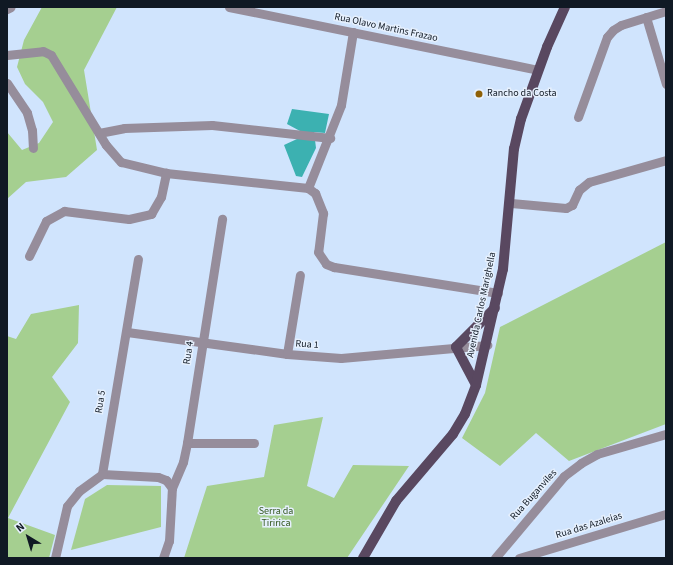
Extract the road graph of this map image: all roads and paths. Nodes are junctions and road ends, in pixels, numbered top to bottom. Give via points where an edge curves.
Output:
1 (11, 7) edge
2 (229, 7) edge
3 (562, 7) edge
4 (7, 9) edge
5 (666, 11) edge
6 (646, 17) junction
7 (353, 32) junction
8 (7, 55) edge
9 (664, 69) edge
10 (538, 70) junction
11 (7, 83) edge
12 (666, 84) edge
13 (578, 117) dead end
14 (99, 133) junction
15 (330, 138) junction
16 (33, 148) dead end
17 (666, 160) edge
18 (166, 173) junction
19 (308, 188) junction
20 (511, 203) junction
21 (222, 219) dead end
22 (29, 256) dead end
23 (138, 259) dead end
24 (300, 275) dead end
25 (498, 293) junction
26 (495, 308) junction
27 (127, 332) junction
28 (202, 342) junction
29 (487, 345) junction
30 (456, 347) junction
31 (287, 354) junction
32 (476, 385) junction
33 (666, 434) edge
34 (187, 443) junction
35 (254, 443) dead end
36 (102, 474) junction
37 (172, 488) junction
38 (666, 514) edge
39 (55, 558) edge
40 (163, 558) edge
41 (363, 558) edge
42 (495, 558) edge
43 (519, 558) edge

1 - 4 street
2 - 7 street, Rua Olavo Martins Frazao
3 - 10 main road, Avenida Carlos Marighella
5 - 6 street
6 - 9 street
6 - 13 street via 621,25 607,37
7 - 10 street, Rua Olavo Martins Frazao
7 - 15 street via 342,105
8 - 14 street via 43,51 51,55
9 - 12 street
10 - 20 main road, Avenida Carlos Marighella via 521,119 514,149
11 - 16 street via 27,113
14 - 15 street via 124,128 198,125
14 - 18 street via 121,162
15 - 19 street
17 - 20 street via 589,182 579,190 572,205 566,208
18 - 19 street
18 - 22 street via 161,197 151,214 130,219 64,211 46,222
19 - 25 street via 315,193 323,213 318,252 326,264
20 - 25 main road, Avenida Carlos Marighella
21 - 28 street, Rua 4
23 - 27 street, Rua 5
24 - 31 street
25 - 26 main road, Avenida Carlos Marighella
26 - 29 main road, Avenida Carlos Marighella
26 - 30 main road
27 - 28 street, Rua 1
27 - 36 street, Rua 5
28 - 31 street, Rua 1
28 - 34 street, Rua 4
29 - 30 street, Rua 1
29 - 32 main road, Avenida Carlos Marighella
30 - 31 street, Rua 1 via 341,358
30 - 32 main road
32 - 41 main road, Avenida Carlos Marighella via 465,414 453,434 396,501
33 - 42 street, Rua Buganviles via 597,454 581,463 564,476
34 - 35 street
34 - 37 street, Rua 4 via 183,462
36 - 37 street via 158,477 166,480
36 - 39 street via 79,491 67,506
37 - 40 street, Rua 4 via 169,540
38 - 43 street, Rua das Azaleias

